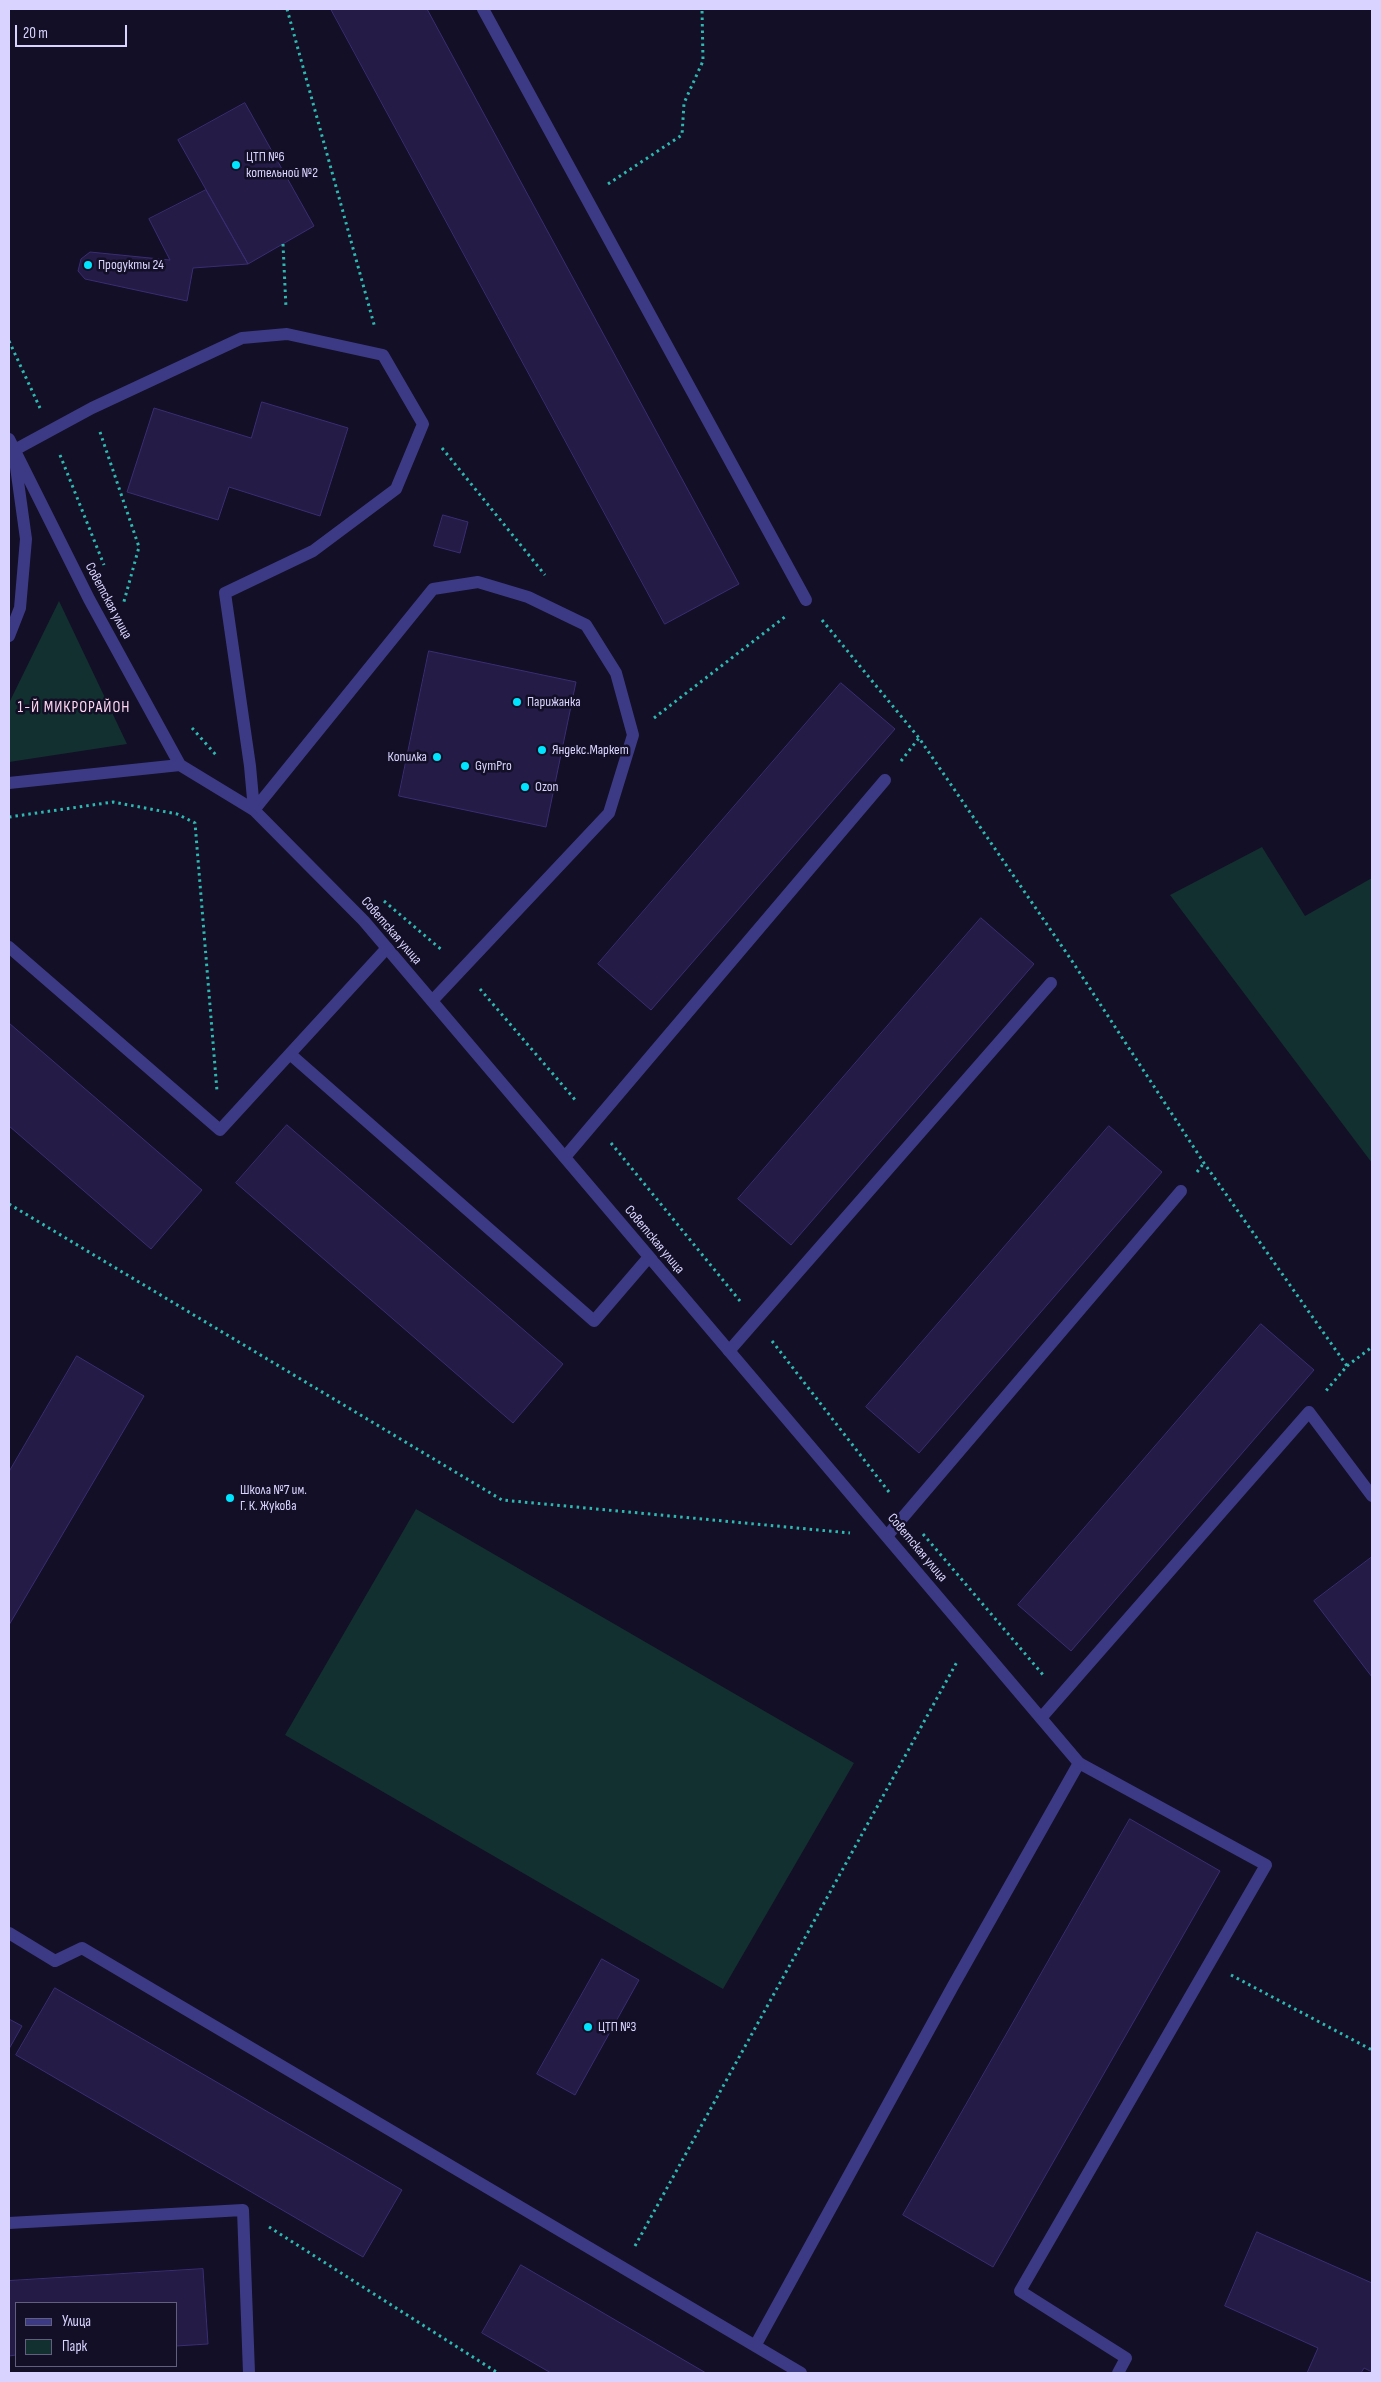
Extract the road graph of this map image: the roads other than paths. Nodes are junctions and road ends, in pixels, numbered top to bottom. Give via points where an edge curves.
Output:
1 (483, 9) edge
2 (10, 447) edge
3 (806, 600) road end
4 (9, 636) edge
5 (180, 764) junction
6 (885, 780) dead end
7 (9, 783) edge
8 (254, 810) junction
9 (9, 947) edge
10 (387, 948) junction
11 (1051, 983) dead end
12 (432, 1002) junction
13 (290, 1054) junction
14 (565, 1157) junction
15 (1181, 1191) dead end
16 (649, 1257) junction
17 (729, 1351) junction
18 (1372, 1496) edge
19 (887, 1536) junction
20 (1041, 1718) junction
21 (1079, 1763) junction
22 (9, 1933) edge
23 (9, 2223) edge
24 (755, 2346) junction
25 (249, 2373) edge
26 (801, 2373) edge
27 (1118, 2373) edge

1 - 3 street
2 - 4 street via 26,538 20,608
2 - 5 street, Советская улица
2 - 8 street via 242,338 287,334 383,355 423,424 396,489 313,551 225,593
5 - 7 street
5 - 8 street, Советская улица
6 - 14 street
8 - 10 street, Советская улица
8 - 12 street via 432,589 478,582 528,597 586,625 616,673 632,735 609,813
9 - 13 street via 220,1130
10 - 12 street, Советская улица
10 - 13 street
11 - 17 street
12 - 14 street, Советская улица
13 - 16 street via 594,1321
14 - 16 street, Советская улица
15 - 19 street
16 - 17 street, Советская улица
17 - 19 street, Советская улица
18 - 20 street via 1309,1412
19 - 20 street, Советская улица
20 - 21 street, Советская улица
21 - 24 street via 950,1984
21 - 27 street via 1266,1865 1020,2291 1126,2358
22 - 24 street via 55,1961 82,1948
23 - 25 street via 243,2210
24 - 26 street

